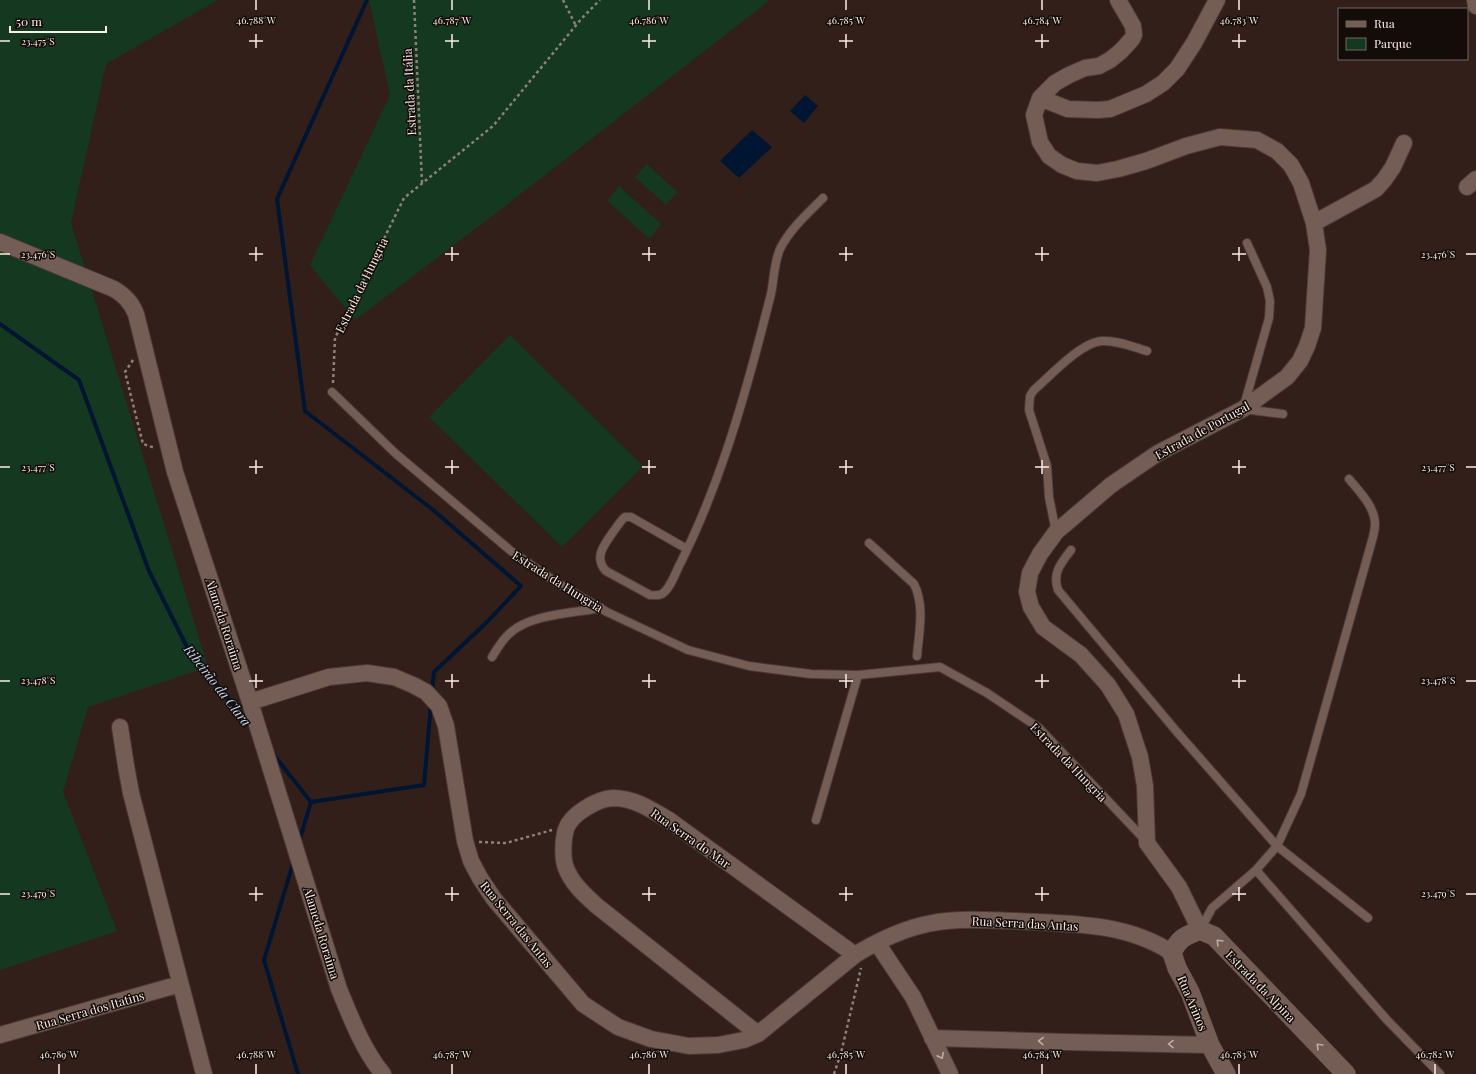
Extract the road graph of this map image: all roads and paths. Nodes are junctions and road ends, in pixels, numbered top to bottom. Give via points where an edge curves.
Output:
1 (414, 0) edge
2 (563, 0) edge
3 (600, 0) edge
4 (1118, 0) edge
5 (1217, 0) edge
6 (1475, 0) edge
7 (1476, 6) edge
8 (576, 26) junction
9 (1040, 98) junction
10 (1404, 143) dead end
11 (422, 183) junction
12 (822, 198) dead end
13 (1314, 223) junction
14 (0, 242) edge
15 (1247, 243) dead end
16 (144, 343) junction
17 (1147, 351) dead end
18 (332, 392) joint
19 (1243, 410) junction
20 (1284, 414) dead end
21 (171, 454) junction
22 (1349, 479) dead end
23 (1056, 532) junction
24 (869, 543) dead end
25 (687, 549) junction
26 (1071, 550) dead end
27 (601, 608) junction
28 (917, 656) dead end
29 (492, 657) dead end
30 (858, 675) junction
31 (250, 702) junction
32 (120, 727) dead end
33 (816, 820) dead end
34 (566, 829) junction
35 (465, 841) junction
36 (1147, 843) junction
37 (1277, 846) junction
38 (1256, 870) junction
39 (1368, 918) dead end
40 (1200, 930) junction
41 (866, 949) junction
42 (1172, 953) junction
43 (180, 984) junction
44 (758, 1034) junction
45 (0, 1035) edge
46 (932, 1038) junction
47 (1210, 1045) junction
48 (1221, 1071) edge
49 (204, 1074) edge
50 (383, 1074) edge
51 (834, 1074) edge
52 (950, 1074) edge
53 (1346, 1074) edge
54 (1440, 1074) edge

1 - 11 path, Estrada da Itália
2 - 8 path
3 - 8 path, Estrada da Hungria
4 - 9 street via 1133,26 1132,39 1110,60 1099,66 1069,74
5 - 9 street via 1178,69 1163,84 1146,94 1110,109 1098,110 1068,109
6 - 7 street
8 - 11 path, Estrada da Hungria via 493,126
9 - 13 street, Estrada de Portugal via 1034,115 1040,142 1049,156 1077,171 1097,173 1118,169 1220,137 1257,140 1277,152 1291,165 1301,183
10 - 13 street via 1393,167 1376,189
11 - 18 path, Estrada da Hungria via 404,198 335,338
12 - 25 lane via 800,221 780,250 760,338 729,442
13 - 19 street, Estrada de Portugal via 1318,250 1316,298 1313,328 1307,346 1300,361 1287,377
14 - 16 street, Alameda Roraima via 123,294 132,303
15 - 19 lane via 1267,287 1270,301 1269,318
16 - 21 street, Alameda Roraima
16 - 21 path via 125,372 143,444
17 - 23 lane via 1112,341 1091,343 1080,349 1030,396 1029,410 1046,466
18 - 27 lane, Estrada da Hungria via 395,453 511,551 556,582
19 - 20 lane
19 - 23 street, Estrada de Portugal via 1158,453 1111,485
21 - 31 street, Alameda Roraima
22 - 37 lane via 1372,511 1375,522 1373,537 1301,794
23 - 36 street, Estrada de Portugal via 1030,573 1027,592 1031,607 1043,627 1081,655 1108,685 1126,714 1140,757 1145,786
24 - 28 lane via 914,584 918,592 920,617
25 - 25 lane via 667,589 656,596 606,571 600,560 602,548 625,517 631,517
26 - 37 lane via 1057,569 1055,583 1058,590
27 - 29 lane via 545,617 523,624 509,634
27 - 30 lane, Estrada da Hungria via 688,650 741,664 810,674
30 - 33 lane
30 - 36 lane, Estrada da Hungria via 940,667 987,693 1039,728
31 - 35 street, Rua Serra das Antas via 329,677 367,673 394,677 426,692 439,706 446,726
31 - 50 street, Alameda Roraima via 339,989 355,1027
32 - 43 street via 129,782
34 - 35 path via 549,830 506,843
34 - 41 street, Rua Serra do Mar via 574,817 599,801 613,798 644,806
34 - 44 street via 563,854 566,868 576,886 597,906
35 - 44 street, Rua Serra das Antas via 471,861 494,899 583,1004 613,1024 651,1039 689,1046 718,1045 744,1040
36 - 40 street, Estrada da Hungria via 1179,887
37 - 38 lane
37 - 39 lane
38 - 40 lane via 1212,908
38 - 54 lane via 1387,1020
40 - 42 street via 1184,936
53 -> 40 street, Estrada da Alpina via 1214,936
41 - 42 street, Rua Serra das Antas via 918,926 978,919 1109,928 1141,937
41 - 44 street, Rua Serra das Antas
41 - 46 street via 913,997
41 - 51 path
42 - 47 street, Rua Arinos
43 - 45 street, Rua Serra dos Itatins
43 - 49 street
47 -> 46 street
46 -> 52 street
47 - 48 street, Rua Arinos

